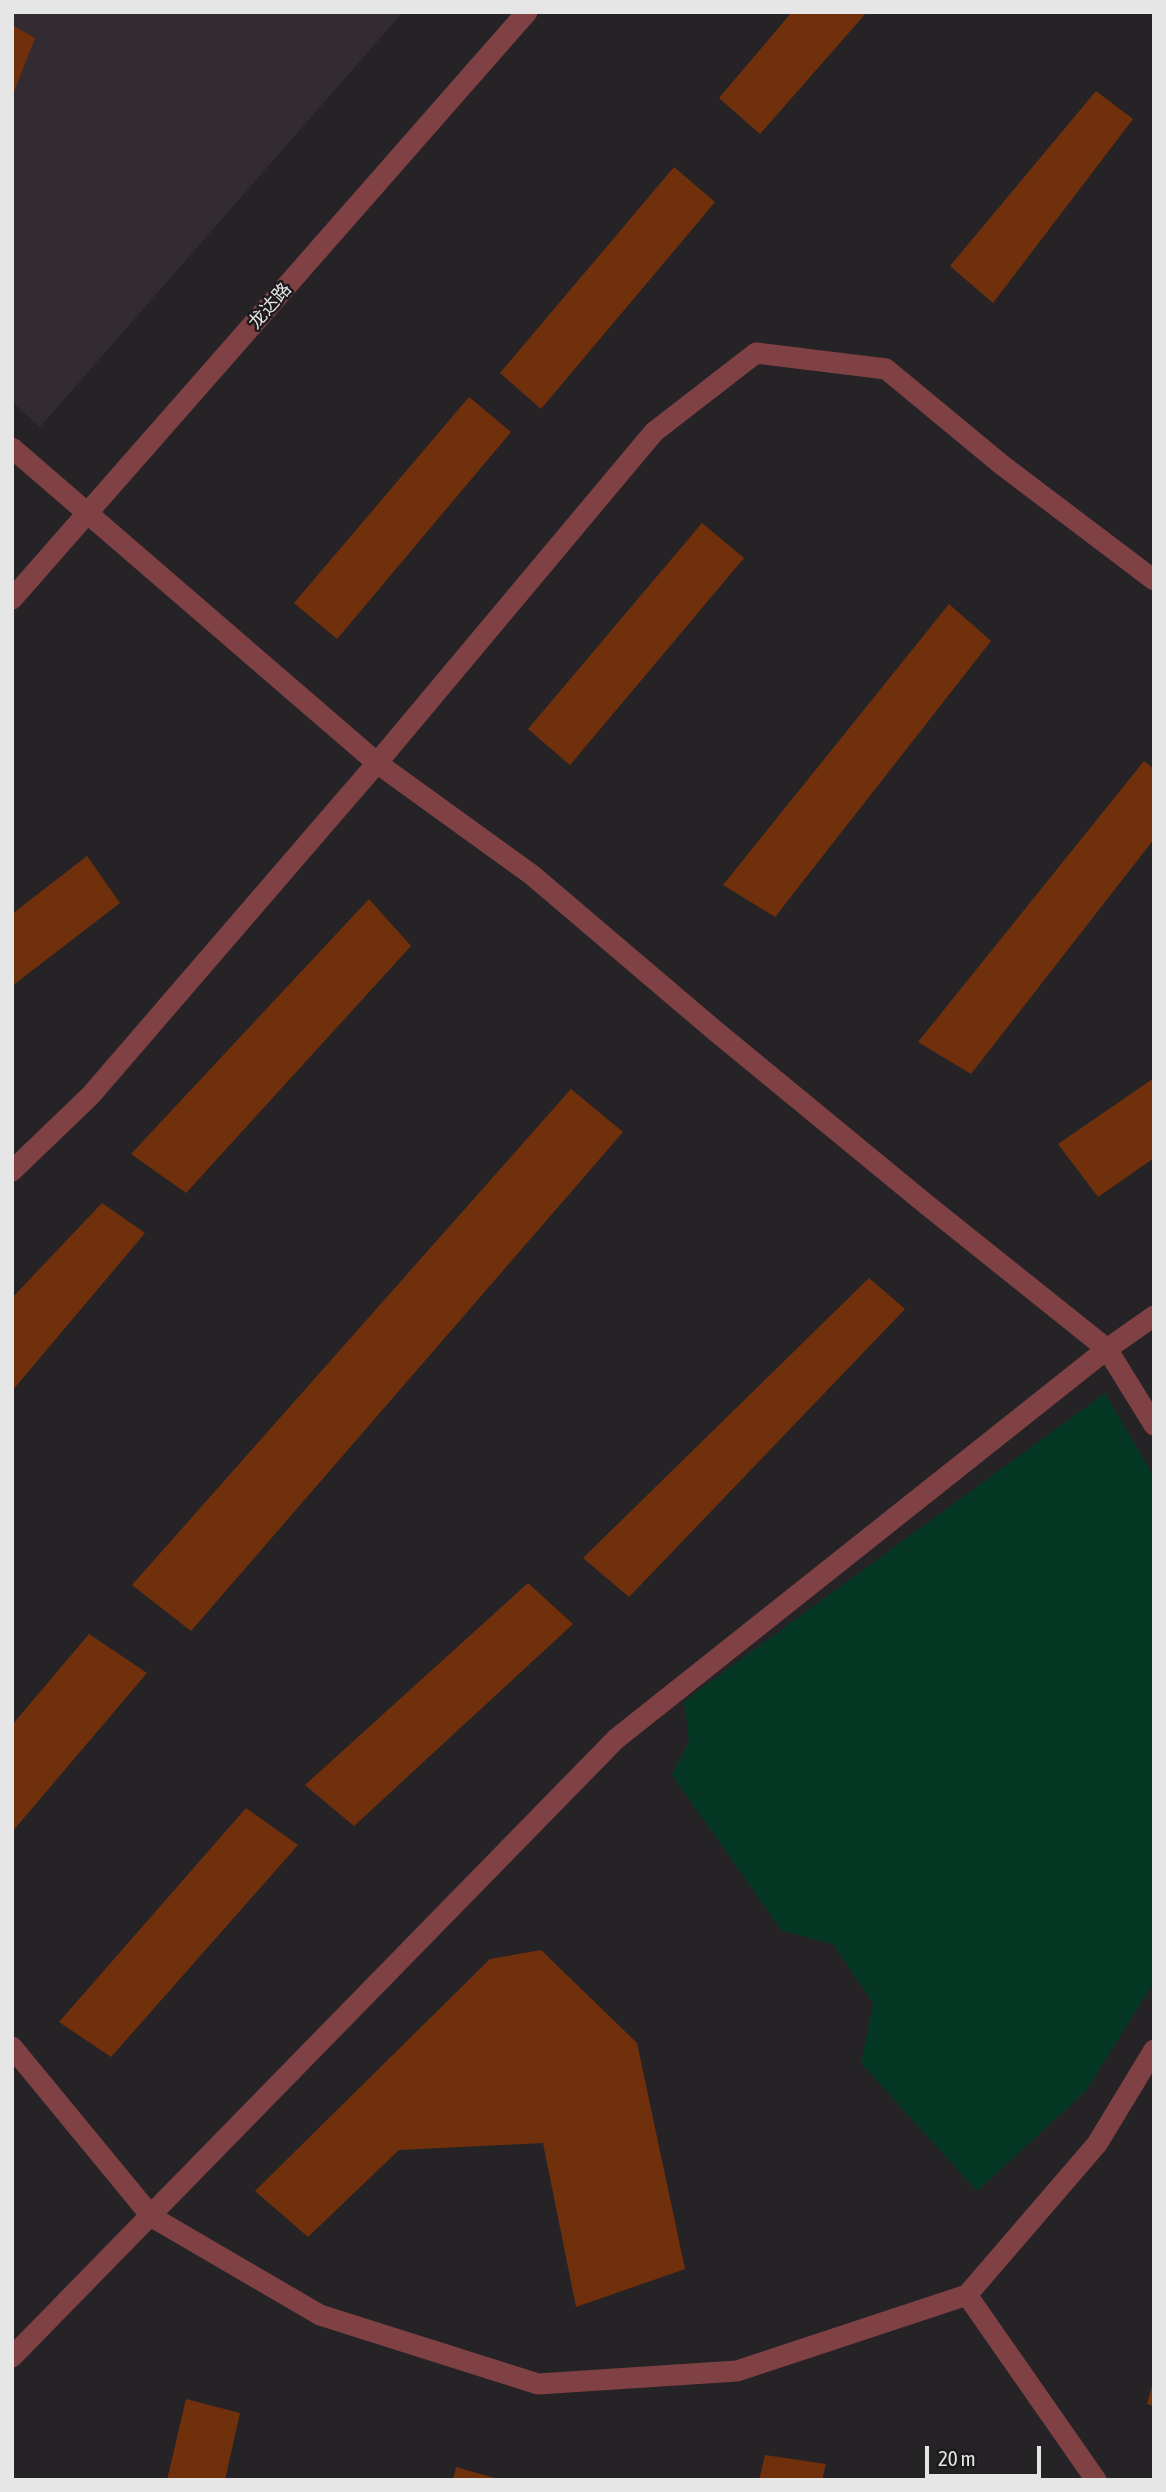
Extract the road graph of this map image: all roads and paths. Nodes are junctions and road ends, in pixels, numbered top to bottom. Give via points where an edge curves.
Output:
1 (527, 12) edge
2 (12, 448) edge
3 (88, 513) junction
4 (1154, 580) edge
5 (12, 599) edge
6 (377, 763) junction
7 (12, 1171) edge
8 (1154, 1316) edge
9 (1107, 1349) junction
10 (1154, 1426) edge
11 (12, 2047) edge
12 (1154, 2050) edge
13 (152, 2217) junction
14 (967, 2295) junction
15 (12, 2357) edge
16 (1096, 2480) edge

1 - 3 street, 龙达路
2 - 3 street
3 - 5 street, 龙达路
3 - 6 street
4 - 6 street via 1002,465 886,369 756,353 654,432
6 - 7 street via 91,1095
6 - 9 street via 532,876
8 - 9 street
9 - 10 street
9 - 13 street via 616,1739
11 - 13 street
12 - 14 street via 1097,2144
13 - 14 street via 320,2315 538,2384 737,2371
13 - 15 street
14 - 16 street

